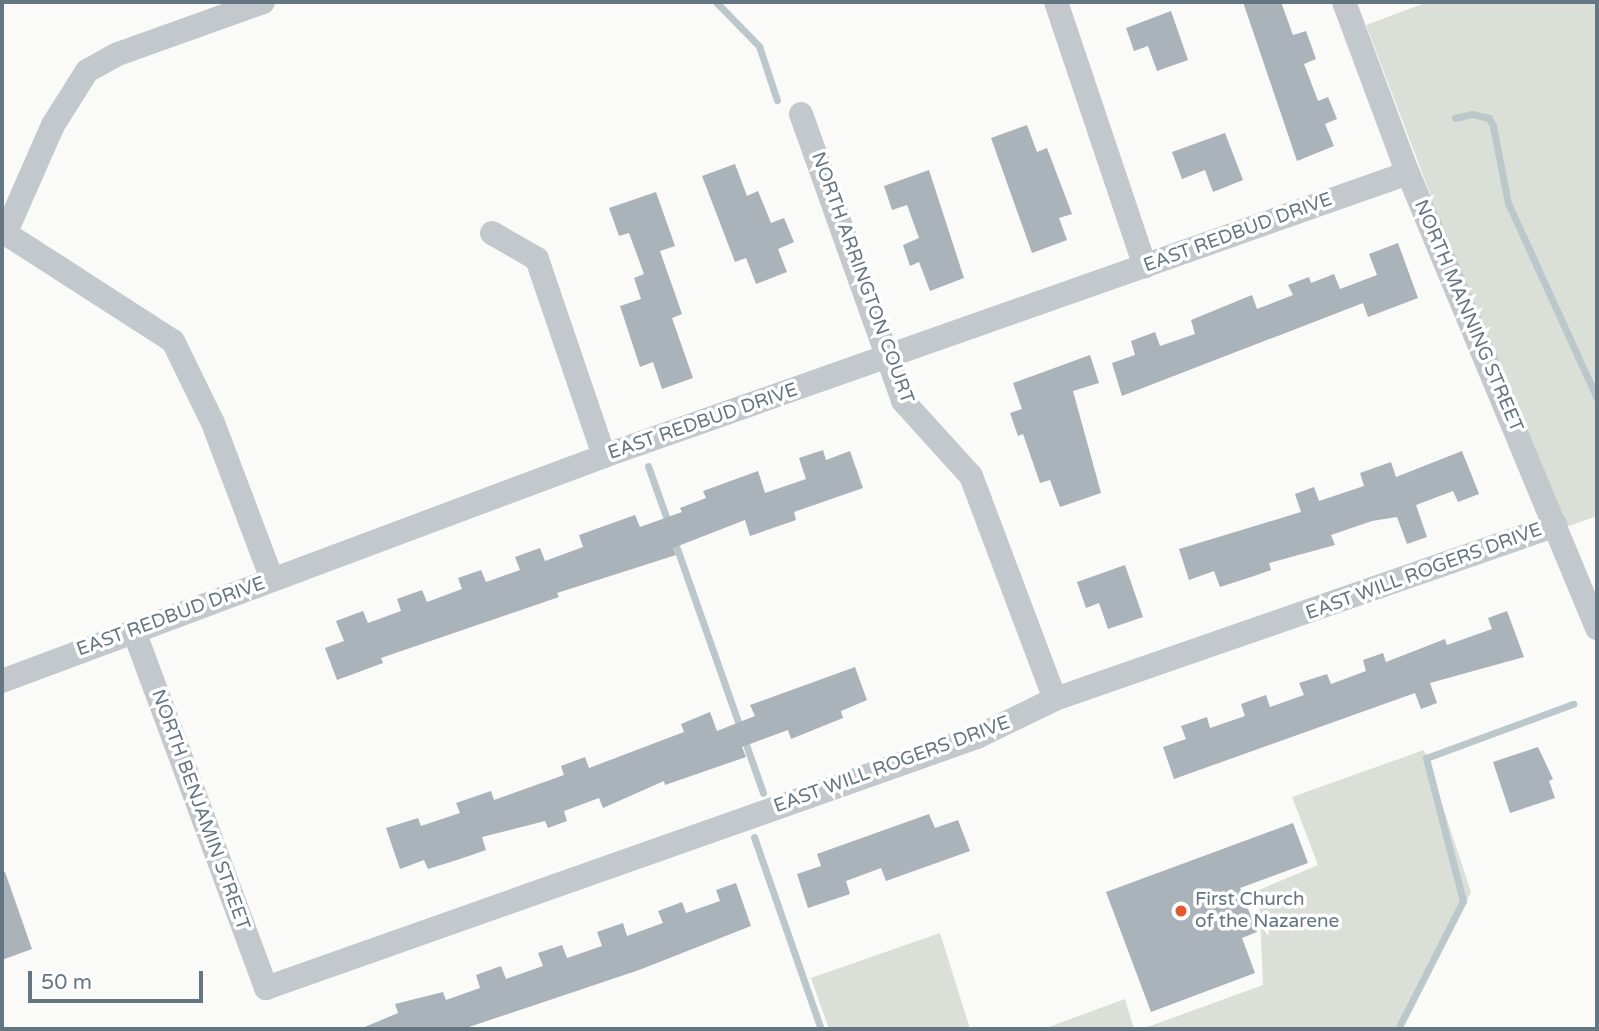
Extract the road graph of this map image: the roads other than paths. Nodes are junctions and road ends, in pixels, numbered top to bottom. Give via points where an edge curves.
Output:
1 (263, 2) edge
2 (1056, 2) edge
3 (1344, 2) edge
4 (802, 114) dead end
5 (1408, 173) junction
6 (4, 231) edge
7 (492, 233) dead end
8 (1145, 266) junction
9 (889, 358) junction
10 (604, 456) junction
11 (1556, 525) junction
12 (272, 579) junction
13 (1597, 628) edge
14 (134, 631) junction
15 (2, 681) edge
16 (1055, 699) junction
17 (266, 988) joint

1 - 6 street via 118,54 87,71 53,125
2 - 8 street
3 - 5 street, NORTH MANNING STREET
4 - 9 street, NORTH ARRINGTON COURT
5 - 8 street, EAST REDBUD DRIVE
5 - 11 street, NORTH MANNING STREET
6 - 12 street via 173,341 213,423
7 - 10 street via 537,259
8 - 9 street, EAST REDBUD DRIVE
9 - 10 street, EAST REDBUD DRIVE
9 - 16 street, NORTH ARRINGTON COURT via 904,401 971,476
10 - 12 street, EAST REDBUD DRIVE
11 - 13 street, NORTH MANNING STREET
11 - 16 street, EAST WILL ROGERS DRIVE
12 - 14 street, EAST REDBUD DRIVE
14 - 15 street, EAST REDBUD DRIVE
14 - 17 street, NORTH BENJAMIN STREET
16 - 17 street, EAST WILL ROGERS DRIVE via 977,737

